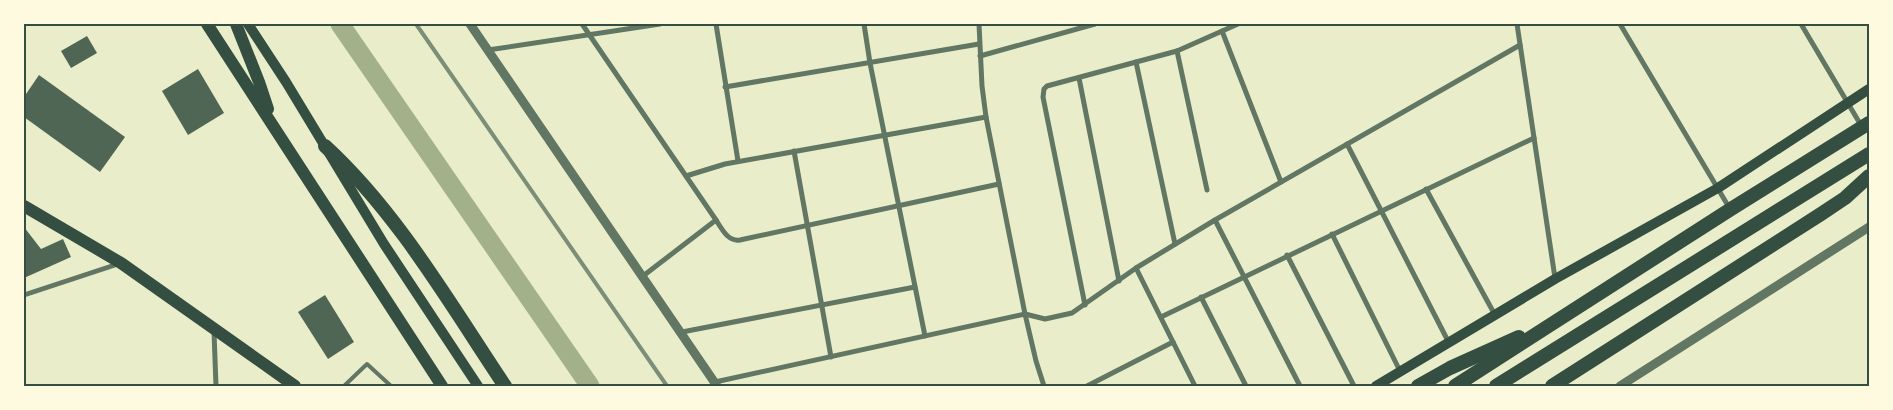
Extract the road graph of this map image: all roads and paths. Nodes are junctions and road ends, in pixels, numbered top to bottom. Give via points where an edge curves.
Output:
1 (207, 24) edge
2 (236, 24) edge
3 (248, 24) edge
4 (470, 24) edge
5 (582, 24) edge
6 (660, 24) edge
7 (716, 24) edge
8 (864, 24) edge
9 (979, 24) edge
10 (1095, 24) edge
11 (1238, 24) edge
12 (1517, 24) edge
13 (1620, 24) edge
14 (1801, 24) edge
15 (1222, 31) junction
16 (589, 33) junction
17 (979, 44) junction
18 (1520, 45) junction
19 (488, 50) junction
20 (1177, 50) junction
21 (980, 56) junction
22 (1136, 62) junction
23 (870, 63) junction
24 (1079, 78) junction
25 (725, 87) junction
26 (1869, 89) edge
27 (1848, 104) junction
28 (986, 117) junction
29 (273, 125) junction
30 (1866, 125) edge
31 (884, 135) junction
32 (1534, 138) junction
33 (1347, 144) junction
34 (325, 146) junction
35 (794, 151) junction
36 (1869, 154) edge
37 (738, 162) junction
38 (686, 176) junction
39 (1869, 176) edge
40 (1281, 182) junction
41 (999, 184) junction
42 (1718, 188) junction
43 (1426, 189) junction
44 (1207, 190) dead end
45 (24, 206) edge
46 (898, 206) junction
47 (1731, 209) junction
48 (1381, 210) junction
49 (716, 220) junction
50 (1215, 220) junction
51 (807, 225) junction
52 (1869, 227) edge
53 (1332, 234) junction
54 (1175, 244) junction
55 (1287, 255) junction
56 (121, 263) junction
57 (1136, 268) junction
58 (643, 276) junction
59 (1244, 276) junction
60 (1555, 279) junction
61 (1119, 281) junction
62 (915, 287) junction
63 (24, 295) edge
64 (1201, 296) junction
65 (822, 305) junction
66 (1085, 305) junction
67 (1025, 314) junction
68 (1495, 315) junction
69 (1160, 317) junction
70 (1546, 327) junction
71 (214, 328) junction
72 (682, 332) junction
73 (925, 336) junction
74 (1173, 342) junction
75 (1449, 343) junction
76 (831, 357) junction
77 (1401, 372) junction
78 (716, 384) edge
79 (1557, 385) edge
80 (216, 386) edge
81 (295, 386) edge
82 (344, 386) edge
83 (391, 386) edge
84 (442, 386) edge
85 (478, 386) edge
86 (505, 386) edge
87 (1044, 386) edge
88 (1087, 386) edge
89 (1194, 386) edge
90 (1246, 386) edge
91 (1300, 386) edge
92 (1354, 386) edge
93 (1376, 386) edge
94 (1418, 386) edge
95 (1455, 386) edge
96 (1496, 386) edge
97 (1620, 386) edge

1 - 29 main road
2 - 29 main road via 260,82
3 - 34 main road
4 - 19 street
5 - 16 street
6 - 16 street
7 - 25 street
8 - 23 street
9 - 17 street
10 - 21 street
11 - 15 street
12 - 18 street
13 - 42 street
14 - 27 street
15 - 20 street
15 - 40 street
16 - 19 street
16 - 38 street
17 - 21 street
17 - 23 street
18 - 32 street
18 - 33 street
19 - 58 street
20 - 22 street
20 - 44 street
21 - 28 street
22 - 24 street
22 - 54 street
23 - 25 street
23 - 31 street
24 - 61 street
24 - 66 street via 1047,86 1043,93
25 - 37 street
26 - 27 main road
27 - 30 street
27 - 42 main road
28 - 31 street
28 - 41 street
29 - 84 main road
30 - 47 highway
31 - 35 street
31 - 46 street
32 - 43 street
32 - 60 street
33 - 40 street
33 - 48 street
34 - 85 main road via 384,244
34 - 86 highway via 385,209
35 - 37 street
35 - 51 street
36 - 96 highway
37 - 38 street
38 - 49 street
39 - 79 highway via 1845,198
40 - 50 street
41 - 46 street
41 - 67 street
42 - 47 street
42 - 60 main road
43 - 48 street
43 - 68 street
45 - 56 main road
46 - 51 street
46 - 62 street
47 - 70 highway
48 - 53 street
48 - 75 street
49 - 51 street via 729,238 736,241
49 - 58 street
50 - 54 street
50 - 59 street
51 - 65 street
52 - 97 street
53 - 55 street
53 - 77 street
54 - 57 street
55 - 59 street
55 - 92 street
56 - 63 street
56 - 71 main road
57 - 61 street
57 - 69 street
58 - 72 street
59 - 64 street
59 - 91 street
60 - 68 main road
61 - 66 street
62 - 65 street
62 - 73 street
64 - 69 street
64 - 90 street
65 - 72 street
65 - 76 street
66 - 67 street via 1045,319
67 - 73 street
67 - 87 street
68 - 75 main road
69 - 74 street
70 - 94 highway via 1473,357
70 - 95 highway
71 - 80 street
71 - 81 main road
72 - 78 street
73 - 76 street
74 - 88 street
74 - 89 street
75 - 77 main road
76 - 78 street
77 - 93 main road
82 - 83 lane via 367,364

